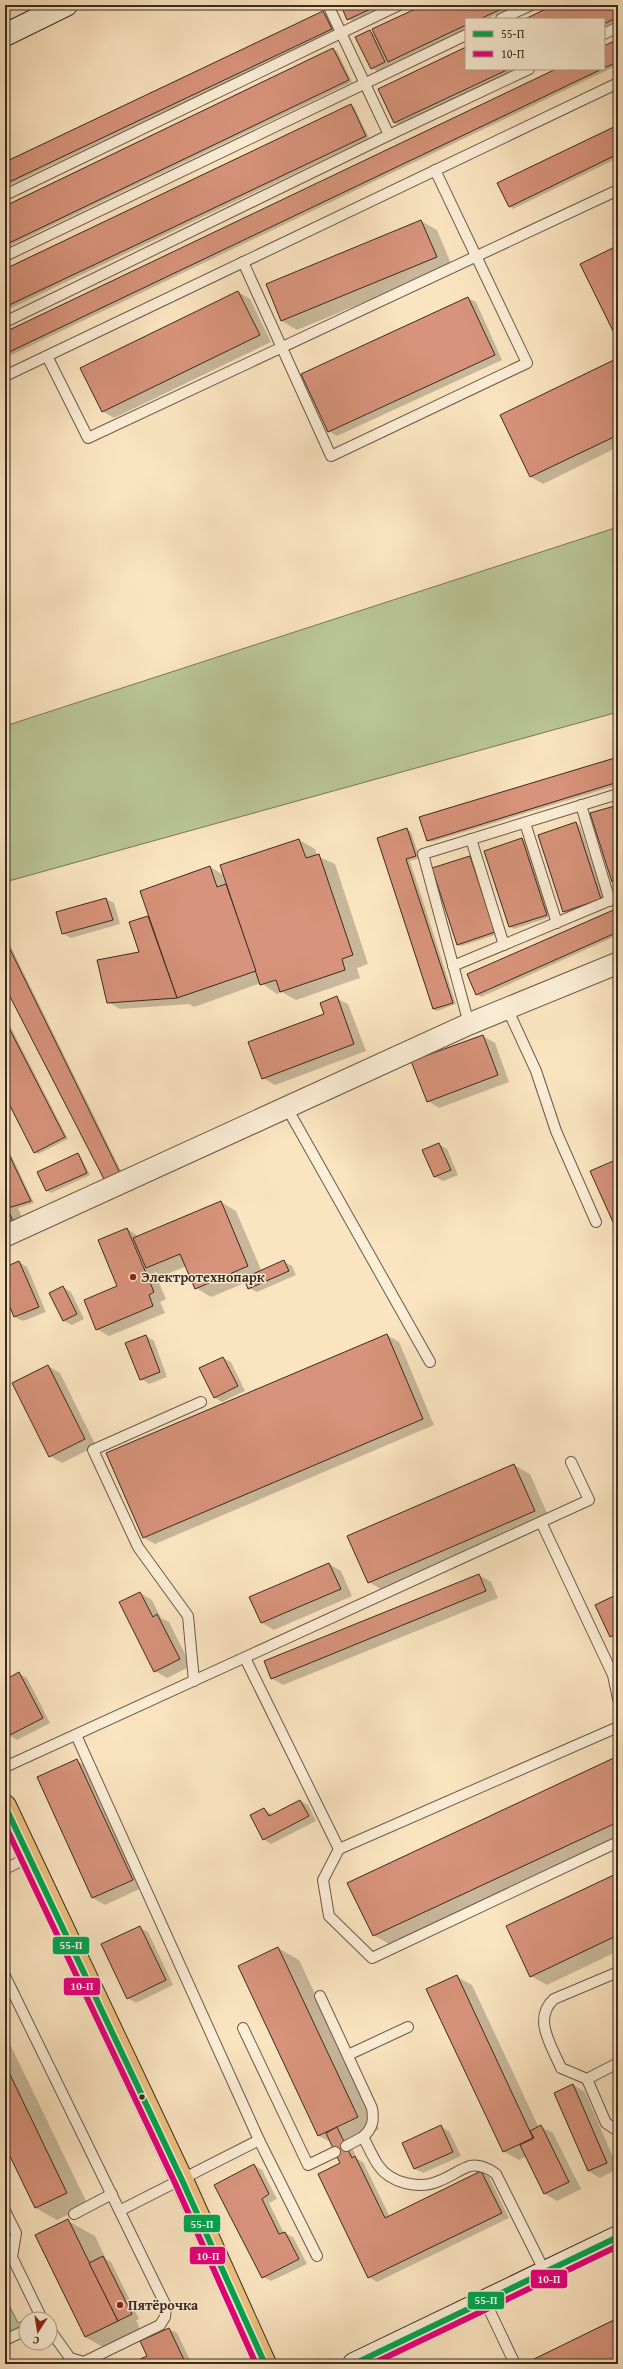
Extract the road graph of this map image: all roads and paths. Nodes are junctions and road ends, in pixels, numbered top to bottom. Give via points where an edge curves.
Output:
1 (66, 5) edge
2 (328, 5) edge
3 (399, 5) edge
4 (531, 5) edge
5 (503, 18) edge
6 (618, 27) edge
7 (341, 32) junction
8 (605, 34) edge
9 (5, 35) edge
10 (465, 35) edge
11 (527, 70) edge
12 (365, 82) junction
13 (618, 83) edge
14 (389, 135) junction
15 (435, 170) junction
16 (618, 190) edge
17 (5, 195) edge
18 (5, 256) edge
19 (476, 256) junction
20 (243, 262) junction
21 (5, 322) edge
22 (281, 347) junction
23 (47, 356) junction
24 (5, 376) edge
25 (618, 794) edge
26 (581, 805) junction
27 (525, 823) junction
28 (471, 839) junction
29 (614, 899) edge
30 (557, 923) junction
31 (504, 945) junction
32 (618, 963) edge
33 (453, 966) junction
34 (507, 1008) junction
35 (469, 1024) junction
36 (287, 1108) junction
37 (596, 1222) dead end
38 (5, 1236) edge
39 (430, 1362) dead end
40 (201, 1402) dead end
41 (571, 1462) dead end
42 (542, 1522) junction
43 (245, 1658) junction
44 (616, 1674) edge
45 (194, 1681) junction
46 (618, 1699) edge
47 (618, 1727) edge
48 (76, 1735) junction
49 (5, 1767) edge
50 (5, 1806) edge
51 (618, 1842) edge
52 (339, 1849) junction
53 (29, 1857) junction
54 (5, 1869) edge
55 (618, 1972) edge
56 (5, 1976) edge
57 (320, 1996) dead end
58 (408, 2027) dead end
59 (243, 2028) dead end
60 (348, 2055) junction
61 (618, 2063) edge
62 (587, 2079) junction
63 (618, 2131) edge
64 (363, 2137) junction
65 (259, 2140) junction
66 (346, 2146) dead end
67 (335, 2152) dead end
68 (182, 2180) junction
69 (112, 2194) junction
70 (121, 2210) junction
71 (5, 2211) edge
72 (74, 2214) dead end
73 (618, 2237) edge
74 (317, 2256) dead end
75 (545, 2272) junction
76 (485, 2301) junction
77 (38, 2311) edge
78 (18, 2334) edge
79 (5, 2340) edge
80 (58, 2341) edge
81 (265, 2364) edge
82 (354, 2364) edge
83 (516, 2364) edge

1 - 9 main road
2 - 7 lane
3 - 7 lane
4 - 5 lane
6 - 8 lane
7 - 12 lane
7 - 17 lane
10 - 12 lane
11 - 14 lane
12 - 14 lane
12 - 18 lane
13 - 15 lane
14 - 21 lane
15 - 19 lane
15 - 20 lane
16 - 19 lane
19 - 22 lane
19 - 22 lane via 527,363 331,456
20 - 22 lane
20 - 23 lane
22 - 23 lane via 88,438
23 - 24 lane
25 - 26 lane
26 - 27 lane
26 - 29 lane
27 - 28 lane
27 - 30 lane
28 - 31 lane
28 - 33 lane via 423,854
29 - 30 lane
30 - 31 lane
31 - 33 lane
32 - 34 street
33 - 35 lane
34 - 35 street
34 - 37 lane via 536,1071 556,1131
35 - 36 street
36 - 38 street
36 - 39 lane
40 - 45 lane via 93,1450 138,1547 188,1616
41 - 42 lane via 589,1500
42 - 43 lane
42 - 44 lane
43 - 45 lane
43 - 52 lane
44 - 46 lane
45 - 48 lane
47 - 52 lane
48 - 49 lane
48 - 65 lane
50 - 53 main road
51 - 52 lane via 372,1958 329,1916 324,1880
53 - 54 lane
53 - 68 main road
55 - 62 lane via 554,1999 543,2017 544,2026 562,2068
56 - 69 lane
57 - 60 lane
58 - 60 lane
59 - 67 lane via 308,2164
60 - 64 lane via 372,2108 373,2124
61 - 62 lane
62 - 63 lane via 606,2123
64 - 66 lane
64 - 75 lane via 378,2165 392,2178 401,2182 430,2184 471,2166 492,2170
65 - 68 lane
65 - 74 lane
68 - 70 lane
68 - 81 main road
69 - 70 lane
69 - 72 lane
70 - 80 lane via 166,2306 163,2321 139,2336 84,2362 70,2358
71 - 77 lane via 16,2233 12,2257
73 - 75 main road
75 - 76 main road
76 - 82 main road
76 - 83 lane
78 - 79 lane

